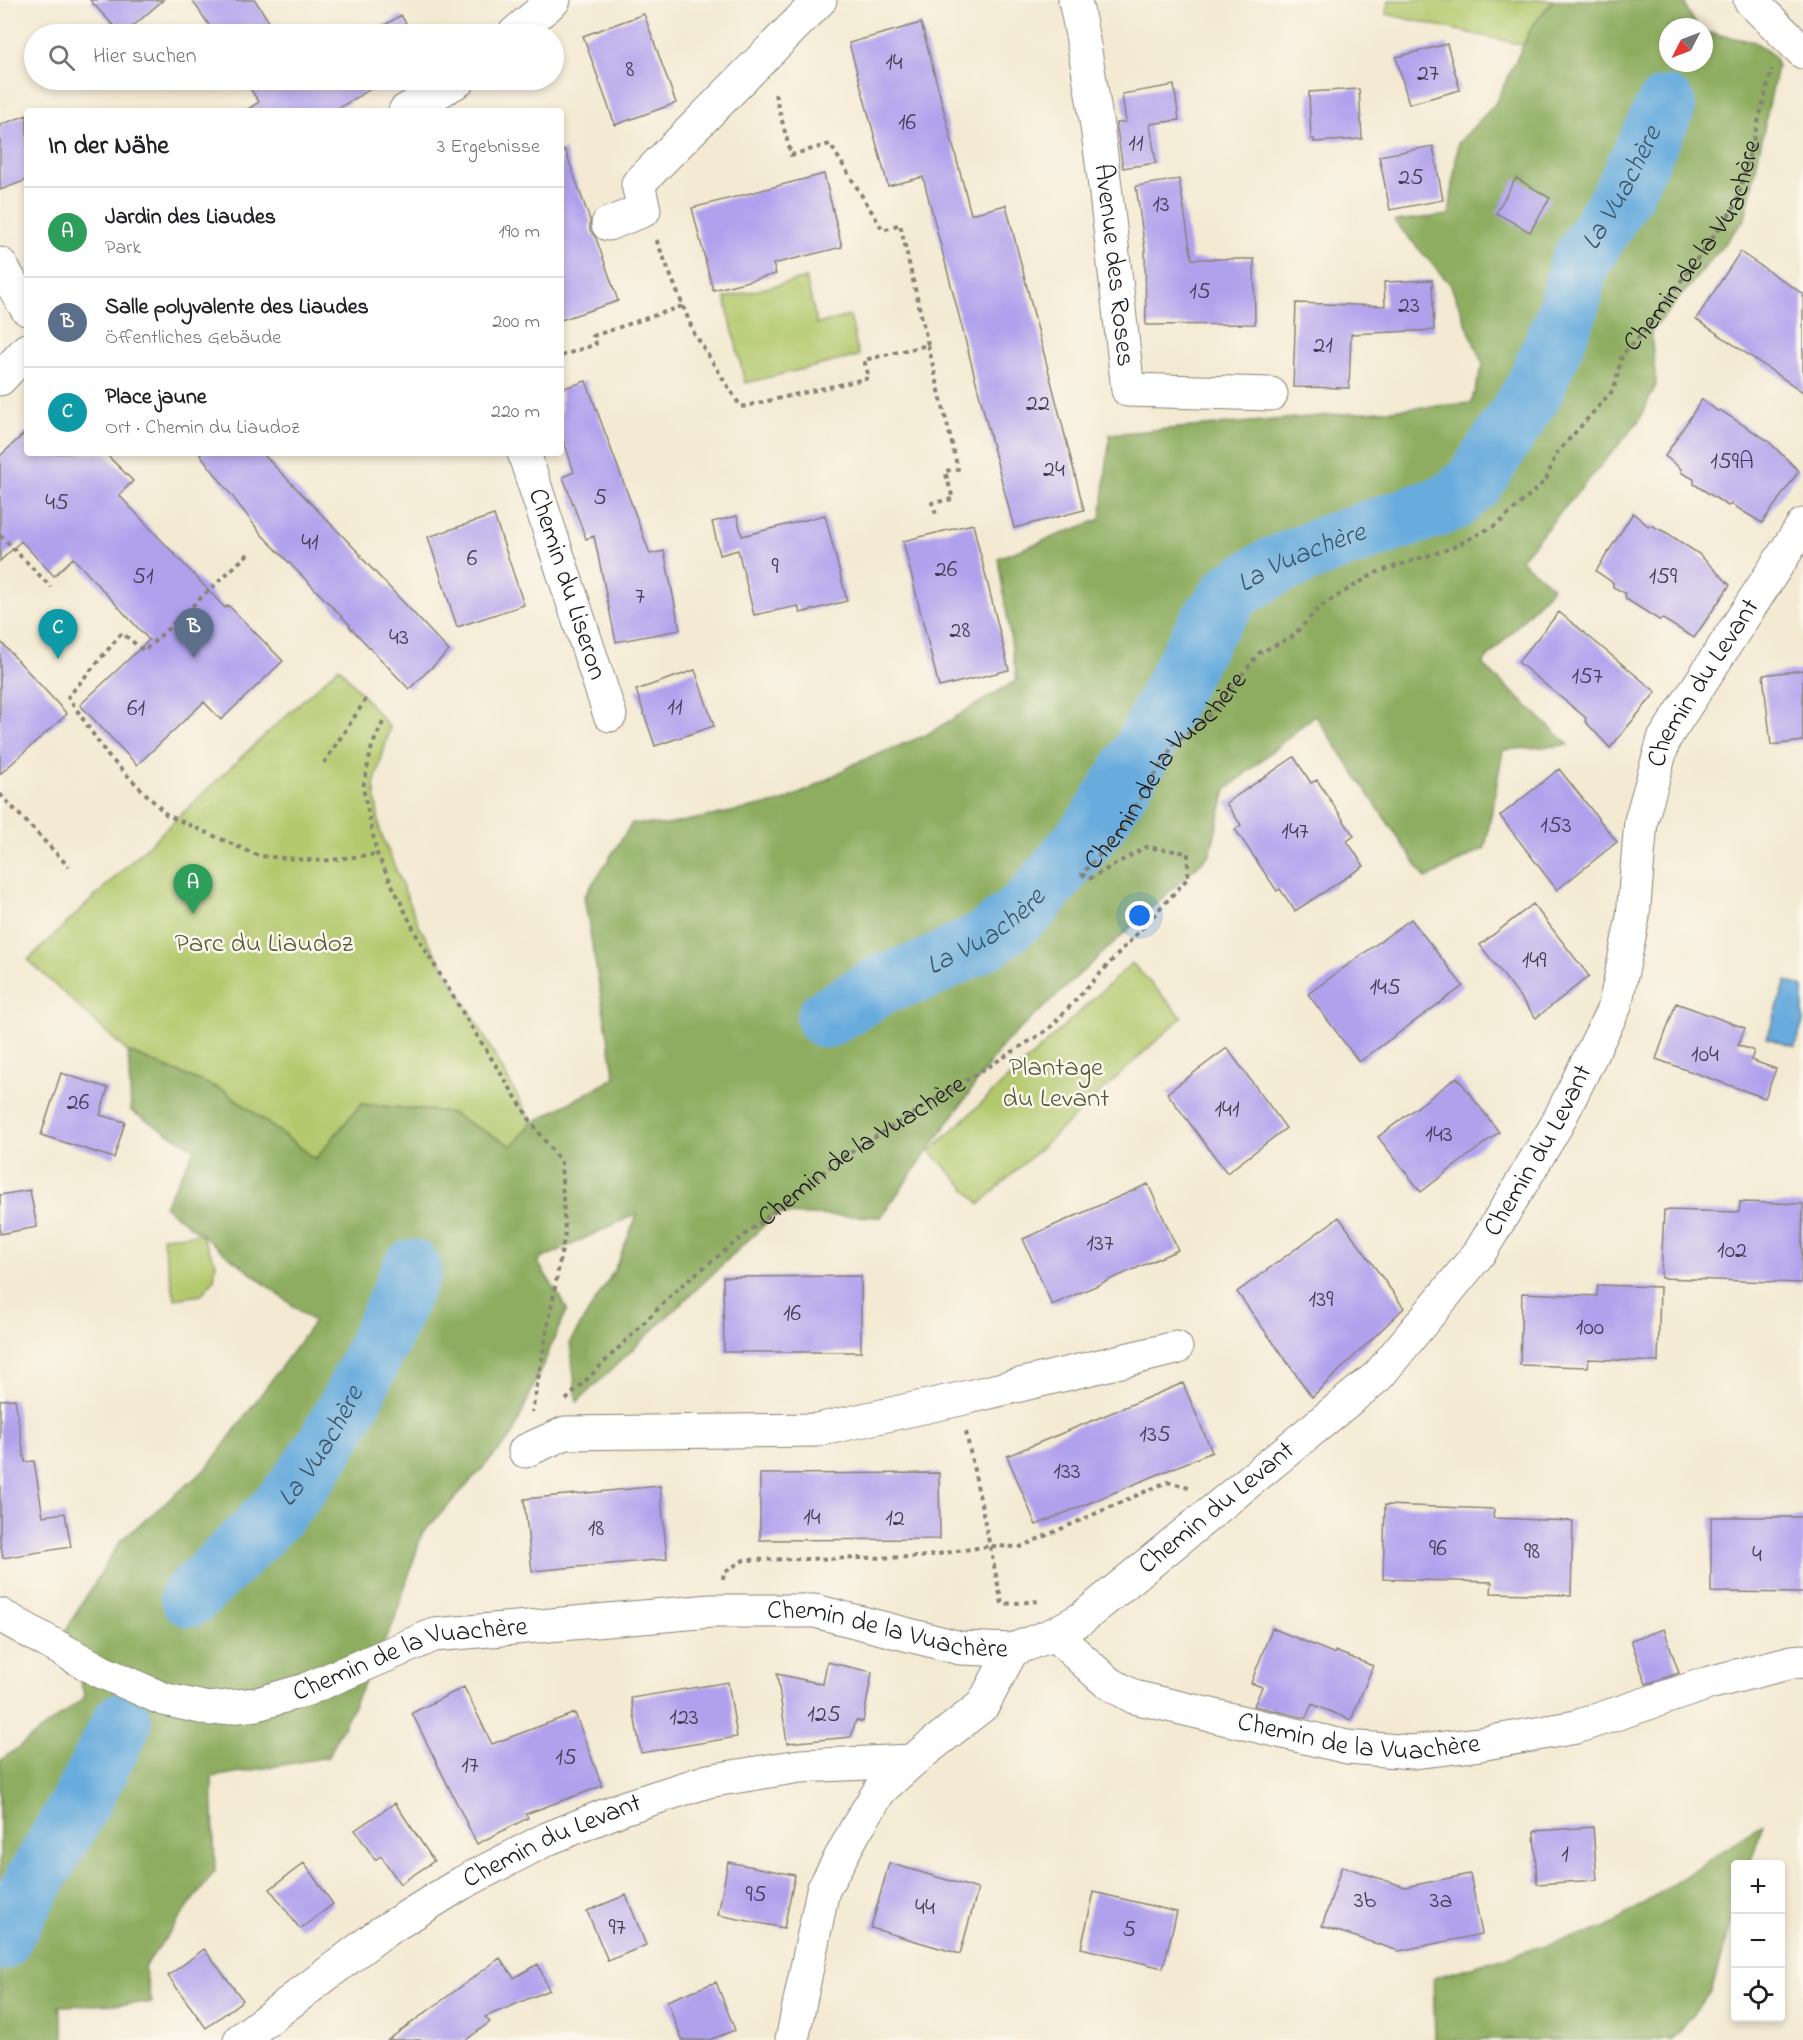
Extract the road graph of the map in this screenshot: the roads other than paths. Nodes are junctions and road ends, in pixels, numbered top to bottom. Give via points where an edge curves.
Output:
1 (554, 0) edge
2 (820, 0) edge
3 (1075, 0) edge
4 (1750, 0) edge
5 (526, 24) edge
6 (1803, 52) edge
7 (445, 90) edge
8 (413, 108) edge
9 (608, 224) dead end
10 (2, 265) edge
11 (24, 304) edge
12 (24, 353) edge
13 (0, 379) edge
14 (1271, 394) dead end
15 (525, 456) edge
16 (1803, 525) edge
17 (610, 715) dead end
18 (1176, 1348) dead end
19 (525, 1451) dead end
20 (0, 1616) edge
21 (1054, 1634) junction
22 (1012, 1650) junction
23 (1803, 1661) edge
24 (912, 1761) junction
25 (240, 2040) edge
26 (792, 2040) edge

1 - 5 street
2 - 9 street via 638,184 644,210
3 - 14 street, Avenue des Roses via 1102,164 1128,390
4 - 6 street
7 - 8 street
10 - 11 street
12 - 13 street
15 - 17 street, Chemin du Liseron
16 - 21 street, Chemin du Levant via 1664,739 1641,821 1633,917 1615,1006 1556,1126 1479,1252 1378,1376 1081,1620
18 - 19 street via 817,1430 565,1433
20 - 22 street, Chemin de la Vuachère via 100,1671 164,1699 209,1709 257,1704 305,1690 434,1635 711,1611 815,1611 960,1648
21 - 22 street, Chemin de la Vuachère
21 - 23 street, Chemin de la Vuachère via 1107,1682 1134,1698 1347,1747 1412,1752 1576,1727 1708,1683
22 - 24 street via 983,1705
24 - 25 street, Chemin du Levant via 800,1766 708,1781 626,1807 547,1839 462,1883 381,1933
24 - 26 street via 880,1790 823,1890

